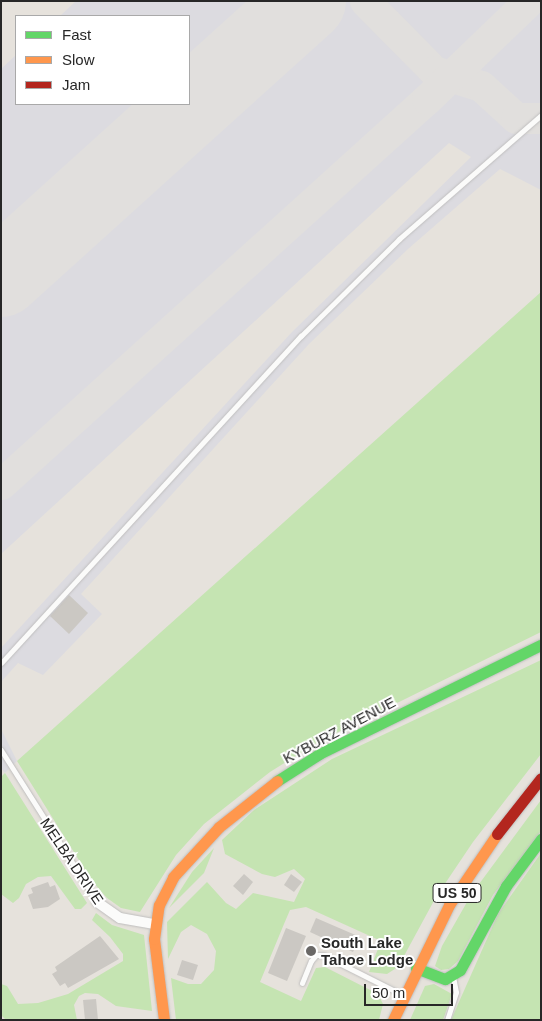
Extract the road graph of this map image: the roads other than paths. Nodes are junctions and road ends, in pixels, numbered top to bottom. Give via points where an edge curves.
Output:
1 (541, 115) edge
2 (541, 645) edge
3 (1, 663) edge
4 (1, 750) edge
5 (541, 778) edge
6 (541, 839) edge
7 (97, 902) joint
8 (154, 924) junction
9 (416, 968) junction
10 (453, 976) junction
11 (302, 983) dead end
12 (403, 995) junction
13 (164, 1020) edge
14 (393, 1020) edge
15 (447, 1020) edge

1 - 3 lane via 399,238 300,336
2 - 8 main road, KYBURZ AVENUE via 350,738 286,774 238,810 191,856 166,890
4 - 7 lane, MELBA DRIVE
5 - 9 main road, US 50 via 487,846
6 - 10 main road via 506,886 460,970
7 - 8 street, MELBA DRIVE via 120,918
8 - 13 main road, KYBURZ AVENUE
9 - 10 main road via 439,978
9 - 12 main road, US 50
10 - 15 lane via 456,992
11 - 12 lane via 316,955 323,955
12 - 14 main road, US 50

